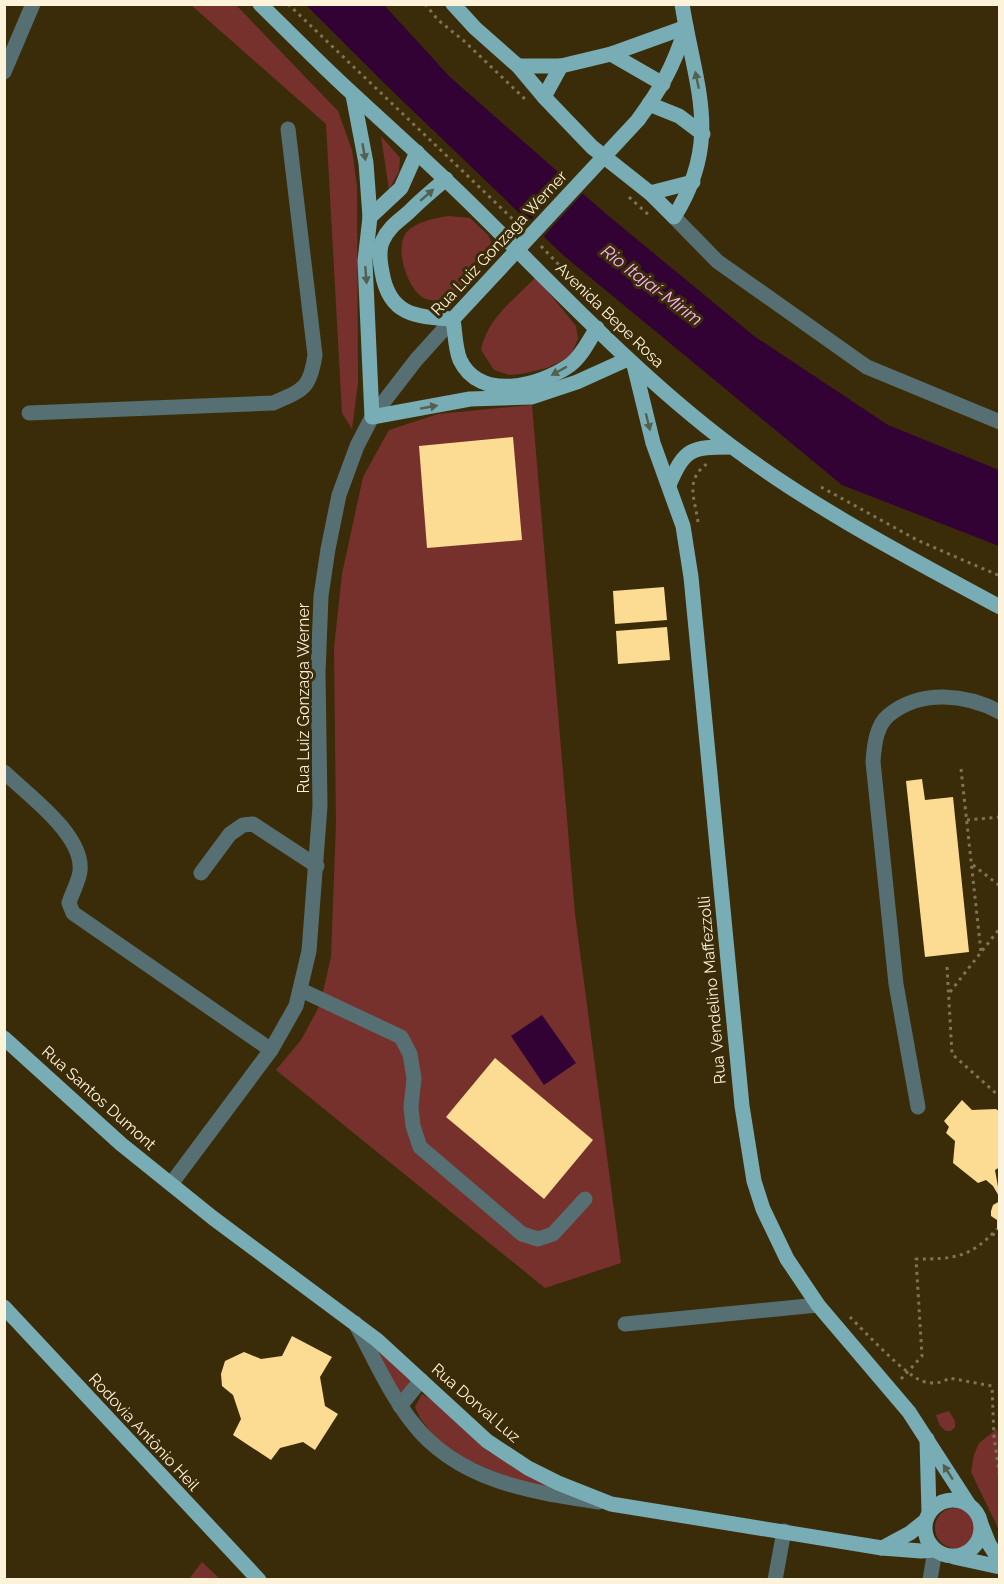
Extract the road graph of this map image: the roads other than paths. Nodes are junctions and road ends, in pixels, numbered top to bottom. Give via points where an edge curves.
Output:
1 (33, 4) edge
2 (260, 4) edge
3 (453, 4) edge
4 (682, 4) edge
5 (686, 27) junction
6 (611, 54) junction
7 (518, 66) junction
8 (561, 66) junction
9 (4, 72) edge
10 (663, 84) junction
11 (353, 95) junction
12 (544, 97) junction
13 (649, 104) junction
14 (288, 129) dead end
15 (703, 134) junction
16 (417, 152) junction
17 (446, 179) junction
18 (693, 182) junction
19 (650, 193) junction
20 (370, 217) junction
21 (674, 217) junction
22 (453, 319) junction
23 (597, 328) junction
24 (631, 362) junction
25 (29, 413) dead end
26 (372, 417) junction
27 (999, 422) edge
28 (731, 447) junction
29 (669, 485) junction
30 (978, 596) junction
31 (999, 602) edge
32 (999, 607) edge
33 (999, 712) edge
34 (4, 772) edge
35 (317, 866) junction
36 (201, 873) dead end
37 (301, 990) junction
38 (4, 1038) edge
39 (271, 1050) junction
40 (918, 1107) dead end
41 (171, 1184) junction
42 (585, 1199) dead end
43 (818, 1305) junction
44 (4, 1307) edge
45 (353, 1321) junction
46 (625, 1324) dead end
47 (421, 1380) junction
48 (400, 1406) junction
49 (927, 1439) junction
50 (611, 1504) junction
51 (969, 1504) junction
52 (927, 1517) junction
53 (980, 1519) junction
54 (784, 1531) junction
55 (882, 1548) junction
56 (935, 1550) junction
57 (951, 1556) junction
58 (999, 1561) edge
59 (999, 1568) edge
60 (259, 1580) edge
61 (775, 1580) edge
62 (930, 1580) edge

1 - 9 street
2 - 11 main road, Avenida Bepe Rosa
3 - 7 main road
4 - 5 main road, Rua Luiz Gonzaga Werner
5 - 6 main road
5 - 10 main road, Rua Luiz Gonzaga Werner
15 -> 5 main road via 700,93
6 - 8 main road
6 - 10 main road
7 - 8 main road
7 - 12 main road
8 - 12 main road
10 - 13 main road, Rua Luiz Gonzaga Werner
11 - 16 main road, Avenida Bepe Rosa
11 -> 20 main road via 366,163
12 - 19 main road via 591,147
13 - 15 main road via 679,116
13 - 22 main road, Rua Luiz Gonzaga Werner
14 - 25 street via 315,355 312,376 300,392 273,403
15 - 18 main road
16 - 17 main road, Avenida Bepe Rosa
16 - 20 main road via 401,188
22 -> 17 main road via 429,318 396,306 384,286 380,259 381,242 393,225
17 - 23 main road, Avenida Bepe Rosa
18 - 19 main road
18 - 21 main road
19 - 21 main road
20 -> 26 main road via 365,261
21 - 27 street via 717,261 867,367
23 -> 22 main road via 570,364 550,376 502,388 475,378 460,360
22 - 26 street, Rua Luiz Gonzaga Werner
23 - 24 main road, Avenida Bepe Rosa
26 -> 24 main road via 470,399 532,397
24 - 28 main road, Avenida Bepe Rosa
24 -> 29 main road, Rua Vendelino Maffezzolli
26 - 35 street, Rua Luiz Gonzaga Werner via 339,495 321,596
28 - 29 main road via 697,449 686,454
28 - 30 main road, Avenida Bepe Rosa via 848,524
29 - 43 main road, Rua Vendelino Maffezzolli via 683,526 691,577 748,1150 757,1190 775,1236
30 - 31 main road, Avenida Bepe Rosa
30 - 32 main road, Avenida Bepe Rosa
33 - 40 street via 967,699 918,699 888,715 874,746 896,984
34 - 39 street via 76,845 80,871 69,903 73,913
35 - 36 street via 253,824 243,825 230,834
35 - 37 street, Rua Luiz Gonzaga Werner
37 - 39 street, Rua Luiz Gonzaga Werner
37 - 42 street via 401,1037 410,1054 413,1126 420,1147 522,1234 538,1239 553,1234
38 - 41 main road, Rua Santos Dumont
39 - 41 street, Rua Luiz Gonzaga Werner
41 - 45 main road, Rua Dorval Luz
43 - 46 street
43 - 49 main road, Rua Vendelino Maffezzolli via 892,1390
44 - 60 main road, Rodovia Antônio Heil
45 - 47 main road, Rua Dorval Luz
45 - 48 street
47 - 48 street
47 - 50 main road, Rua Dorval Luz via 503,1452 558,1483
48 - 50 street via 427,1440 479,1474 508,1486
51 -> 49 main road, Rua Vendelino Maffezzolli
49 - 52 main road
50 - 54 main road, Rua Dorval Luz
51 - 52 main road via 961,1500 943,1501
51 - 53 main road
52 - 55 main road via 910,1533
52 - 56 main road via 926,1537
53 - 57 main road via 975,1545 968,1552
53 - 58 main road via 988,1545
54 - 55 main road, Rua Dorval Luz
54 - 61 street
55 - 56 main road, Rua Dorval Luz
56 - 57 main road
56 - 62 street
57 - 59 main road

